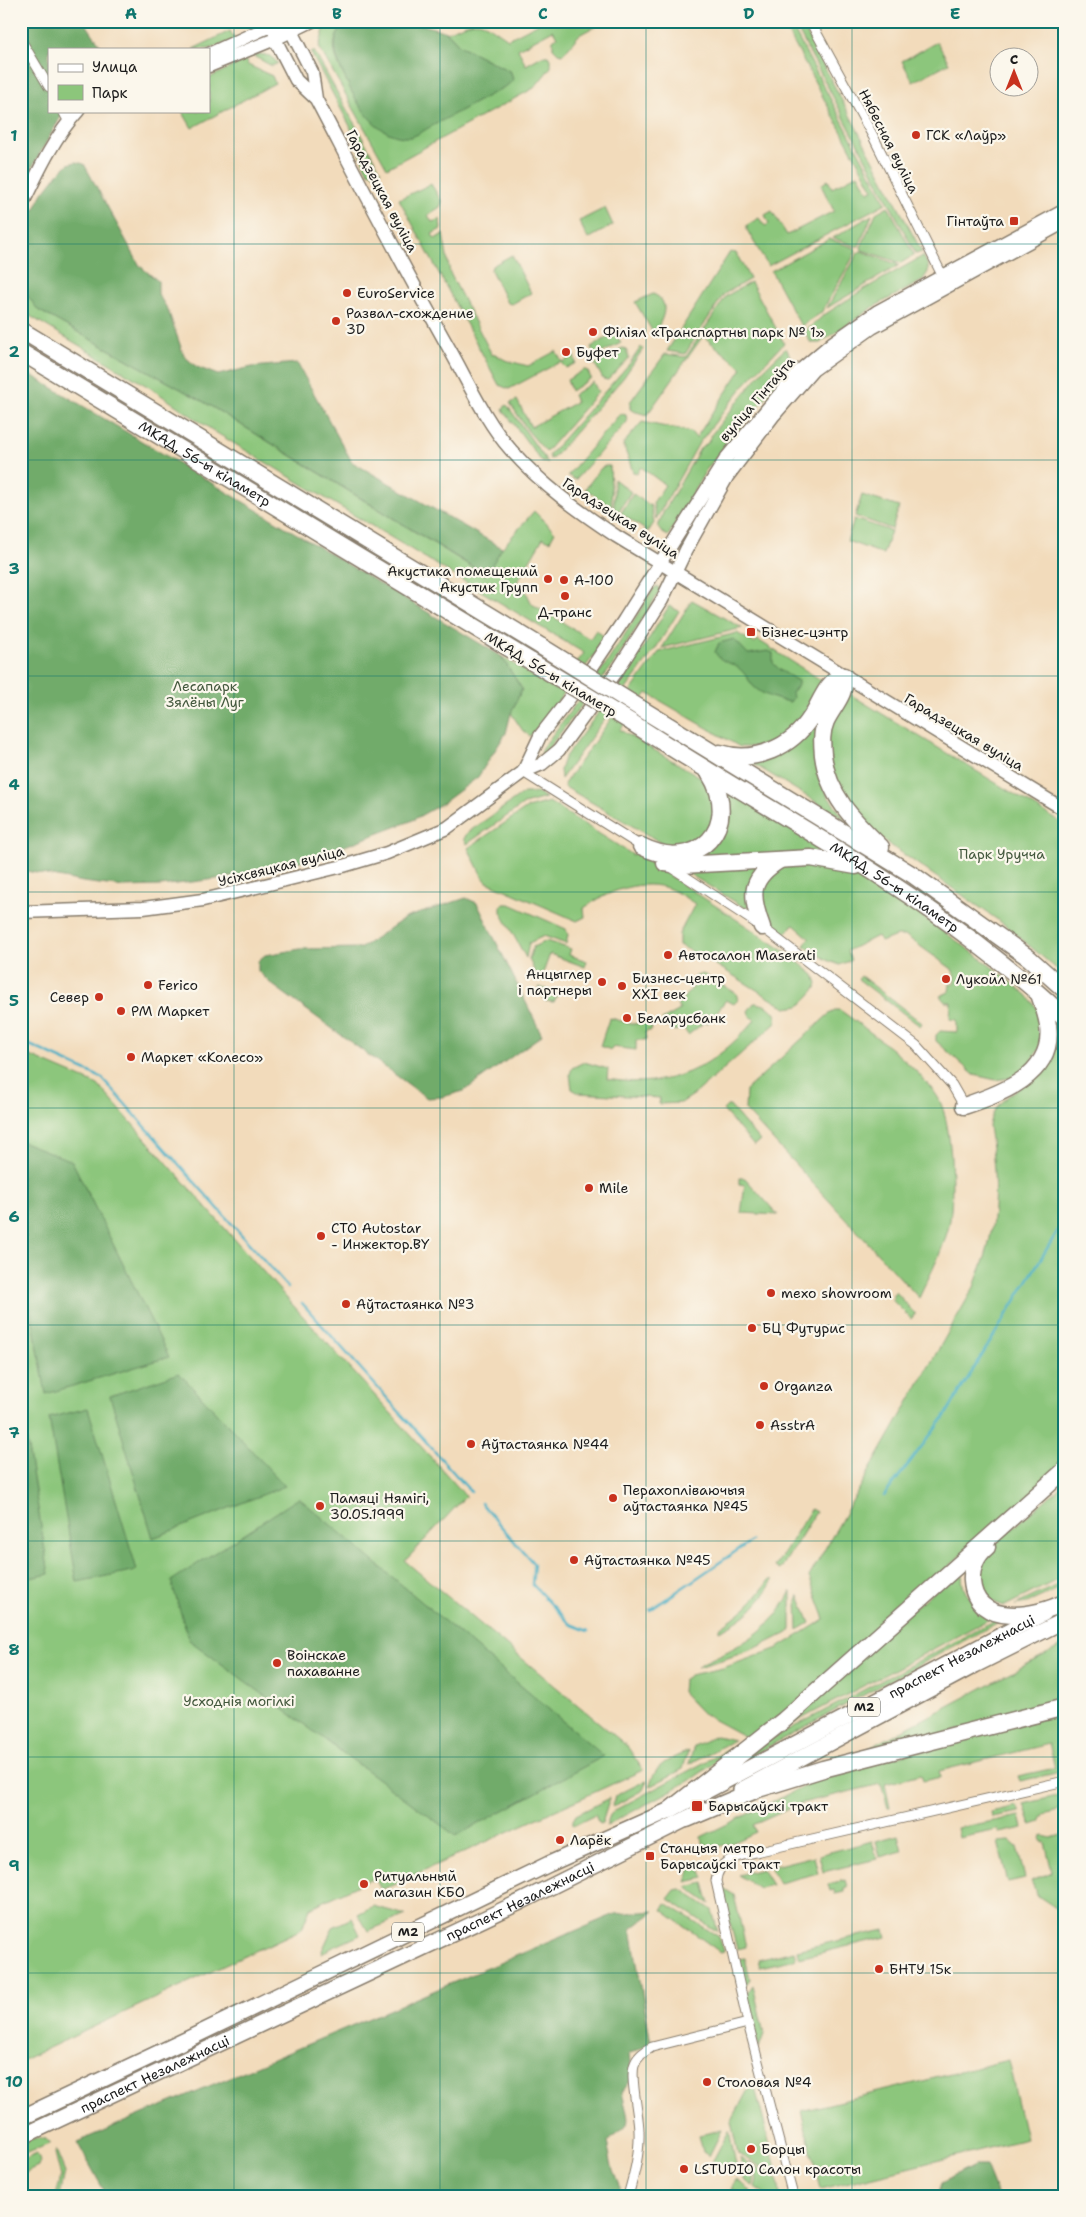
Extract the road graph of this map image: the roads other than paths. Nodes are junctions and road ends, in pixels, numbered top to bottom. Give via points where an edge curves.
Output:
1 (312, 21) edge
2 (810, 21) edge
3 (278, 22) edge
4 (291, 32) junction
5 (275, 39) junction
6 (21, 40) edge
7 (210, 54) edge
8 (210, 66) edge
9 (48, 85) edge
10 (316, 99) junction
11 (66, 117) edge
12 (21, 207) edge
13 (1065, 210) edge
14 (1065, 222) edge
15 (945, 280) junction
16 (23, 330) edge
17 (21, 352) edge
18 (660, 563) junction
19 (675, 572) junction
20 (844, 676) junction
21 (600, 695) joint
22 (713, 751) junction
23 (524, 772) junction
24 (709, 773) junction
25 (1065, 810) edge
26 (641, 846) junction
27 (780, 860) junction
28 (665, 863) junction
29 (871, 870) junction
30 (913, 875) junction
31 (21, 912) edge
32 (762, 927) junction
33 (1065, 990) edge
34 (1039, 994) junction
35 (1065, 1018) edge
36 (964, 1106) joint
37 (1065, 1470) edge
38 (1065, 1477) edge
39 (1063, 1609) edge
40 (1065, 1707) edge
41 (1065, 1781) edge
42 (670, 1810) junction
43 (687, 1819) junction
44 (748, 2023) junction
45 (21, 2118) edge
46 (21, 2137) edge
47 (628, 2196) edge
48 (793, 2196) edge

1 - 4 main road
2 - 15 street, Нябесная вуліца via 874,138
3 - 4 main road
3 - 5 main road
3 - 7 main road
4 - 5 main road
4 - 10 main road, Гарадзецкая вуліца via 312,72
5 - 8 main road
5 - 10 main road, Гарадзецкая вуліца via 296,80
6 - 9 street
10 - 18 main road, Гарадзецкая вуліца via 430,314 509,448 538,480 567,503
11 - 12 main road
13 - 15 main road, вуліца Гінтаўта
14 - 15 main road, вуліца Гінтаўта
15 - 18 main road, вуліца Гінтаўта via 878,311 798,372 727,457
15 - 19 main road, вуліца Гінтаўта via 821,364 798,386 727,477
16 - 22 highway, МКАД, 56-ы кіламетр, bridge
17 - 24 highway, МКАД, 56-ы кіламетр, bridge via 631,722
18 - 19 main road, Гарадзецкая вуліца
18 - 23 main road, вуліца Гінтаўта via 582,682 540,736
19 - 20 main road, Гарадзецкая вуліца
19 - 21 main road, вуліца Гінтаўта via 662,600
20 - 22 highway via 833,681 811,718 786,743 753,755 735,756
20 - 25 main road, Гарадзецкая вуліца
20 - 30 highway via 843,691 823,730 828,781 855,822
21 - 23 main road, Усіхсвяцкая вуліца via 559,750 542,764
22 - 30 highway, МКАД, 56-ы кіламетр
23 - 26 street
23 - 31 main road, Усіхсвяцкая вуліца via 447,828 387,853 343,866 203,900 143,908
24 - 26 highway via 718,786 721,809 717,828 706,844 692,852 674,856
24 - 29 highway, МКАД, 56-ы кіламетр
26 - 28 street
27 - 28 highway
27 - 29 highway via 811,858
27 - 32 highway via 767,868 753,890 753,902
28 - 32 street
29 - 34 highway, МКАД, 56-ы кіламетр via 928,907
30 - 33 highway, МКАД, 56-ы кіламетр via 1029,958
32 - 36 street via 916,1045 952,1085
34 - 35 highway, МКАД, 56-ы кіламетр
34 - 36 highway via 1049,1028 1045,1055 1036,1068 1012,1086
37 - 42 highway via 784,1720
38 - 39 highway via 980,1553 972,1578 973,1589 983,1606 1002,1615
39 - 42 main road, праспект Незалежнасці / М2
39 - 43 main road, праспект Незалежнасці / М2 via 975,1665
40 - 43 highway via 823,1769 758,1789
41 - 44 street via 724,1863 716,1880
42 - 45 main road, праспект Незалежнасці / М2 via 549,1864
43 - 46 main road, праспект Незалежнасці / М2 via 513,1905
44 - 47 street via 642,2052 633,2070 639,2132 636,2166
44 - 48 street

